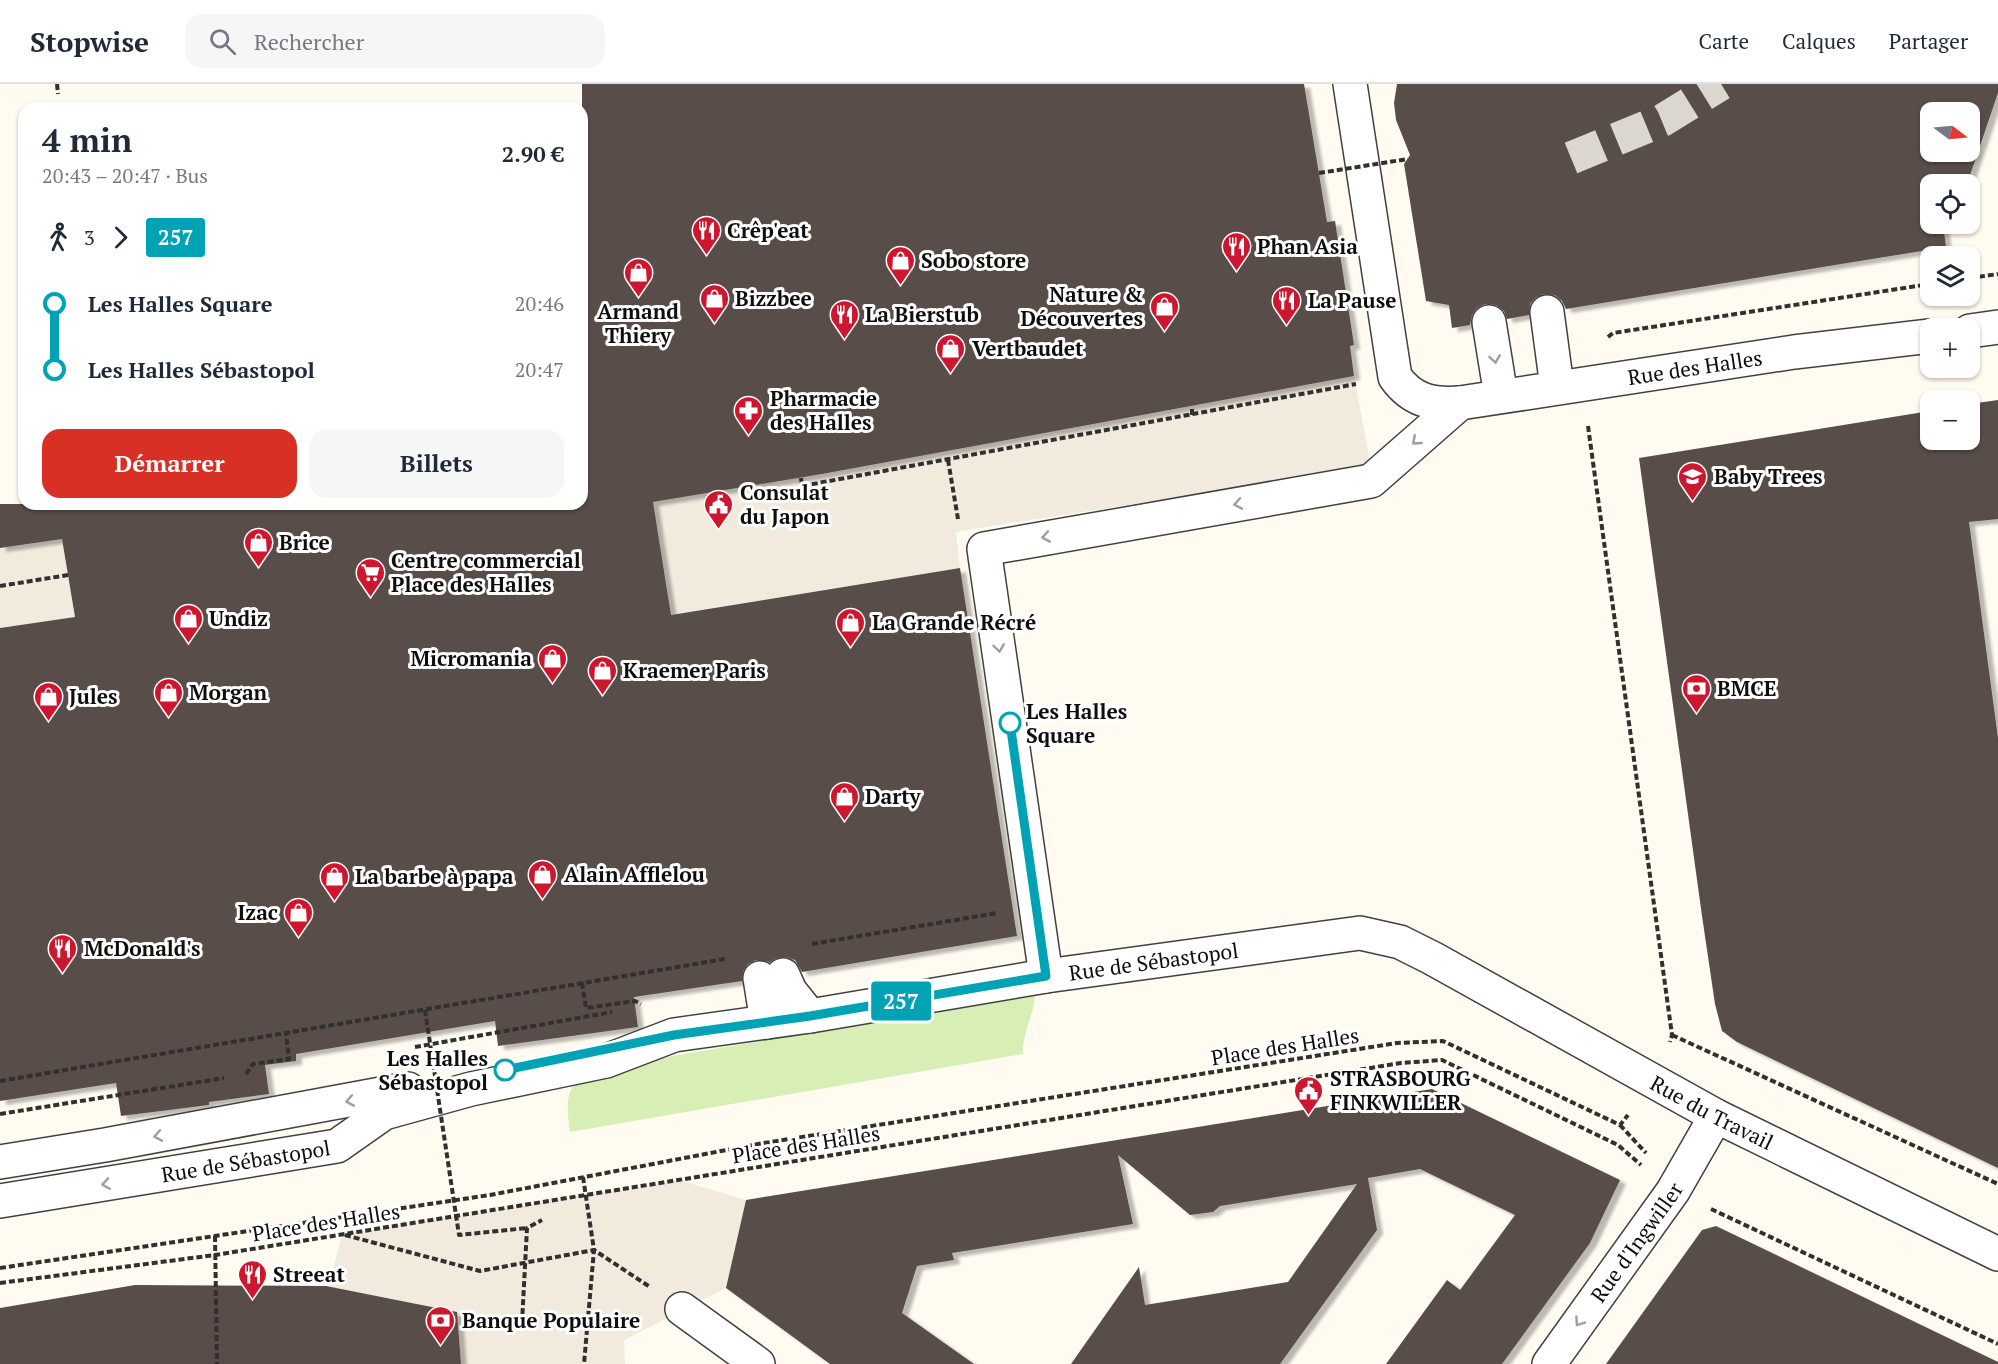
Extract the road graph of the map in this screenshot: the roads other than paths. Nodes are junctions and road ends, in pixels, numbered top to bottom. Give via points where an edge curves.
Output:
1 (1350, 84) edge
2 (1547, 312) dead end
3 (1489, 322) dead end
4 (1998, 327) edge
5 (1980, 330) edge
6 (1920, 337) edge
7 (1570, 385) junction
8 (1501, 396) junction
9 (1460, 403) junction
10 (1432, 957) joint
11 (1046, 976) junction
12 (810, 1016) junction
13 (767, 1022) junction
14 (674, 1035) junction
15 (1716, 1116) junction
16 (0, 1162) edge
17 (0, 1201) edge
18 (1998, 1254) edge
19 (682, 1309) road end
20 (758, 1364) edge
21 (1549, 1364) edge

1 - 9 street, Rue des Halles via 1395,377 1410,393 1427,402
2 - 7 street
3 -> 8 street
4 - 5 street
6 - 7 street, Rue des Halles
7 - 8 street, Rue des Halles
8 - 9 street, Rue des Halles
9 -> 11 street via 1371,481 984,549
10 - 11 street, Rue de Sébastopol via 1400,942 1360,933
10 - 15 street, Rue du Travail
11 - 12 street, Rue de Sébastopol
12 - 13 street, Rue de Sébastopol
12 - 13 street via 790,990 772,976
13 - 14 street, Rue de Sébastopol
14 -> 16 street via 365,1098
14 -> 17 street, Rue de Sébastopol via 606,1061 471,1089 384,1113 337,1146
15 - 18 street, Rue du Travail
15 -> 21 street, Rue d'Ingwiller via 1673,1191
19 - 20 street

